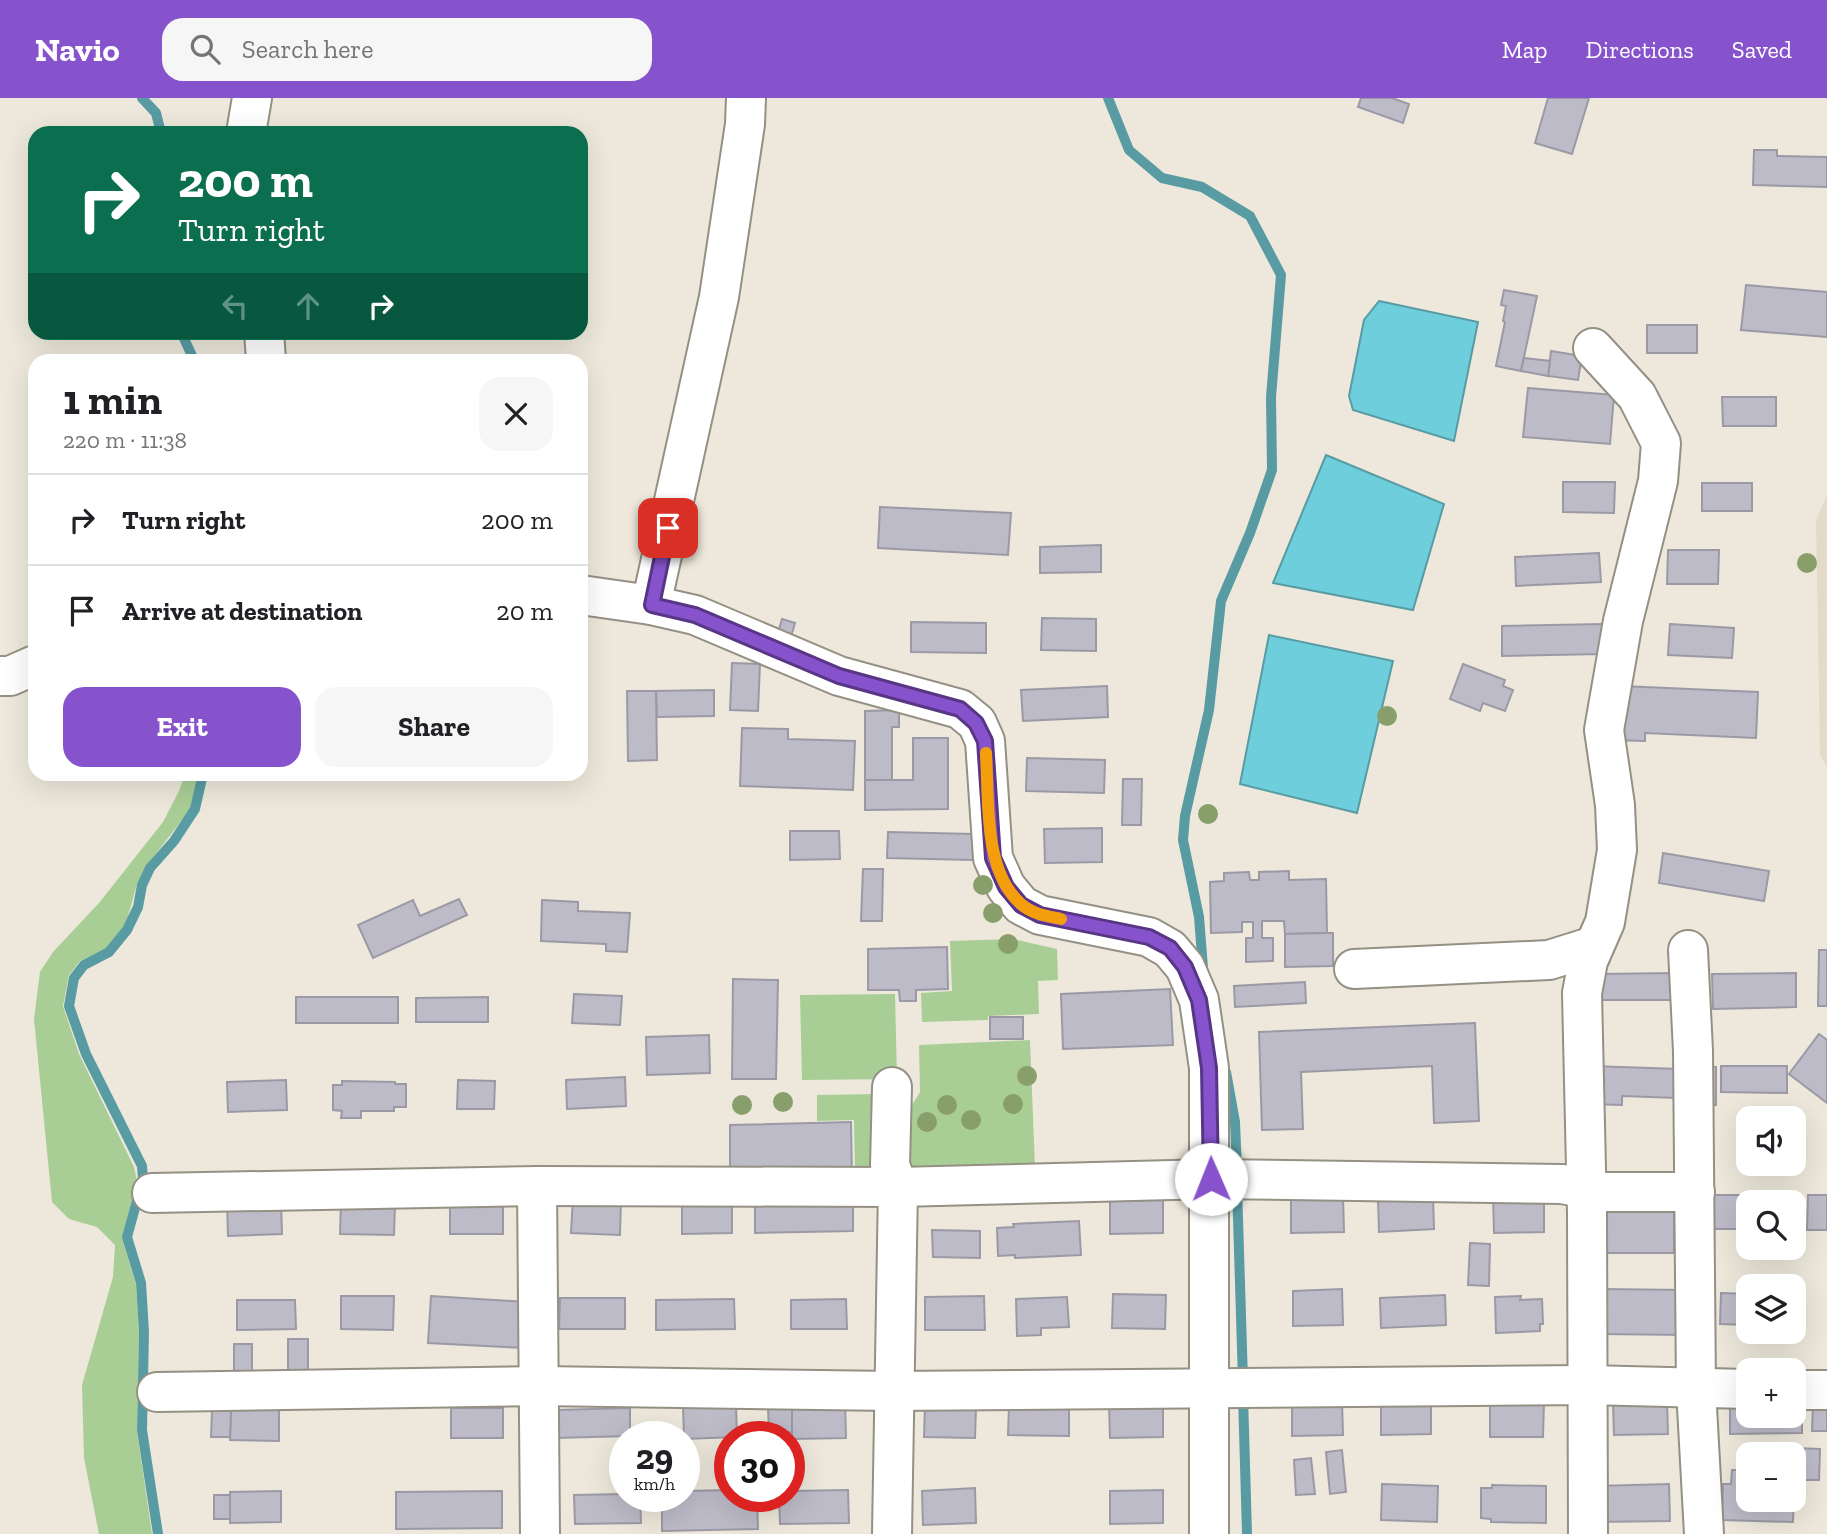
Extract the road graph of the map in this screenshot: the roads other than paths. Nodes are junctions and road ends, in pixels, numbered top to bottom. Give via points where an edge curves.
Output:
1 (252, 98) edge
2 (746, 98) edge
3 (247, 126) edge
4 (1593, 348) dead end
5 (588, 596) edge
6 (652, 605) junction
7 (1594, 946) junction
8 (1688, 950) dead end
9 (1354, 969) dead end
10 (892, 1087) dead end
11 (1227, 1179) junction
12 (537, 1186) junction
13 (898, 1187) junction
14 (1586, 1189) junction
15 (1695, 1192) junction
16 (152, 1193) dead end
17 (1587, 1385) junction
18 (540, 1386) junction
19 (1232, 1387) junction
20 (1696, 1389) junction
21 (1736, 1390) edge
22 (1806, 1390) edge
23 (1827, 1390) edge
24 (893, 1391) junction
25 (157, 1392) dead end
26 (540, 1534) edge
27 (892, 1534) edge
28 (1209, 1534) edge
29 (1588, 1534) edge
30 (1703, 1534) edge

1 - 3 street
2 - 6 street via 719,296
4 - 7 street via 1637,397 1661,443 1658,481 1623,621 1604,730 1617,850 1605,922
5 - 6 street
6 - 11 street via 695,615 839,676 960,709 976,723 985,741 993,858 1006,887 1021,905 1040,915 1149,937 1170,948 1185,967 1199,1000
7 - 9 street via 1549,960
7 - 14 street via 1583,993
8 - 15 street
10 - 13 street via 890,1165
11 - 13 street
11 - 14 street via 1562,1184
11 - 19 street
12 - 13 street
12 - 16 street
12 - 18 street
13 - 24 street
14 - 15 street
14 - 17 street
15 - 20 street
17 - 19 street
17 - 20 street
17 - 29 street
18 - 24 street
18 - 25 street
18 - 26 street
19 - 24 street
19 - 28 street
20 - 21 street
20 - 30 street
22 - 23 street
24 - 27 street

